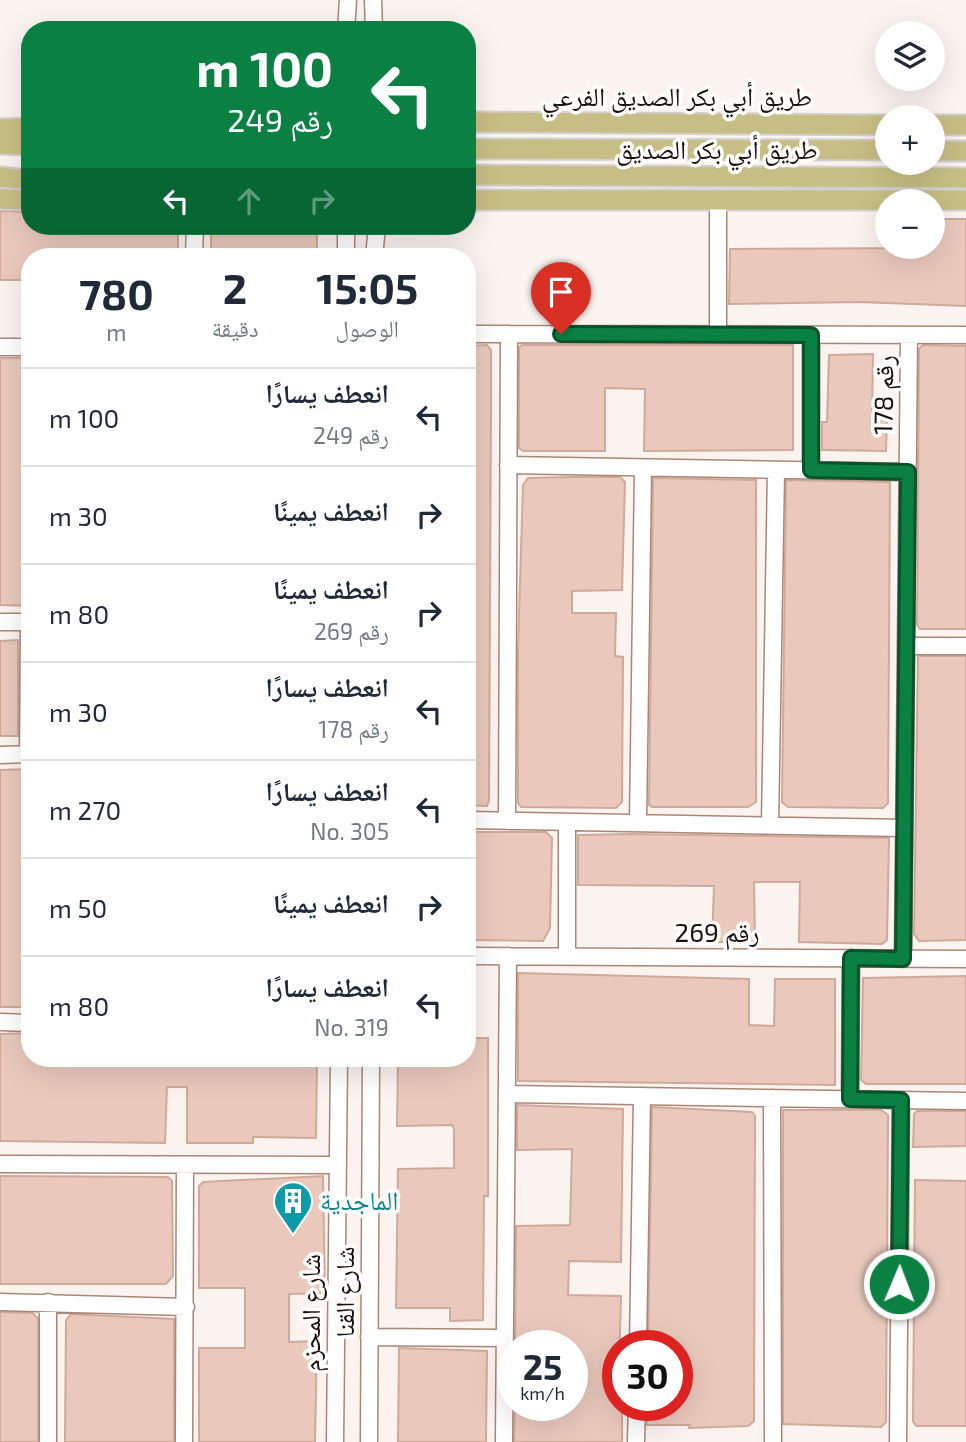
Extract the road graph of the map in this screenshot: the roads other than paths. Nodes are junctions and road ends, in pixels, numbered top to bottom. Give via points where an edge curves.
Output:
1 (348, 0) edge
2 (373, 0) edge
3 (347, 21) edge
4 (374, 21) edge
5 (0, 119) edge
6 (21, 120) edge
7 (476, 122) edge
8 (875, 124) edge
9 (945, 125) edge
10 (966, 125) edge
11 (21, 128) edge
12 (0, 129) edge
13 (0, 144) edge
14 (21, 145) edge
15 (476, 149) edge
16 (875, 150) edge
17 (945, 150) edge
18 (966, 151) edge
19 (0, 172) edge
20 (21, 172) edge
21 (476, 175) edge
22 (0, 177) edge
23 (966, 178) edge
24 (21, 179) edge
25 (0, 200) edge
26 (21, 200) edge
27 (476, 200) edge
28 (718, 200) junction
29 (966, 200) edge
30 (476, 334) edge
31 (509, 334) junction
32 (718, 334) junction
33 (811, 335) junction
34 (909, 335) junction
35 (966, 335) edge
36 (21, 347) edge
37 (0, 348) edge
38 (508, 466) junction
39 (643, 468) junction
40 (776, 470) junction
41 (811, 470) junction
42 (908, 472) junction
43 (0, 622) edge
44 (21, 622) edge
45 (906, 646) junction
46 (966, 646) edge
47 (21, 754) edge
48 (0, 755) edge
49 (476, 820) edge
50 (507, 821) junction
51 (567, 822) junction
52 (638, 823) junction
53 (770, 825) junction
54 (904, 828) junction
55 (476, 956) edge
56 (508, 956) junction
57 (567, 956) junction
58 (851, 958) junction
59 (903, 959) junction
60 (966, 959) edge
61 (0, 1022) edge
62 (21, 1023) edge
63 (339, 1067) edge
64 (371, 1067) edge
65 (507, 1094) junction
66 (642, 1096) junction
67 (772, 1098) junction
68 (850, 1099) junction
69 (901, 1100) junction
70 (966, 1101) edge
71 (0, 1164) edge
72 (185, 1165) junction
73 (336, 1165) junction
74 (0, 1302) edge
75 (48, 1302) junction
76 (186, 1307) junction
77 (505, 1330) edge
78 (638, 1330) edge
79 (369, 1337) junction
80 (497, 1338) edge
81 (504, 1421) edge
82 (637, 1421) edge
83 (48, 1442) edge
84 (184, 1442) edge
85 (335, 1442) edge
86 (369, 1442) edge
87 (504, 1442) edge
88 (636, 1442) edge
89 (773, 1442) edge
90 (898, 1442) edge

1 - 3 street
2 - 4 street
5 - 6 main road
7 - 8 main road, طريق أبي بكر الصديق الفرعي
9 - 10 main road
11 - 12 main road
13 - 14 main road
15 - 16 main road, طريق أبي بكر الصديق
17 - 18 main road
19 - 20 main road
21 - 23 main road, طريق أبي بكر الصديق
22 - 24 main road
25 - 26 main road
27 - 28 main road
28 - 29 main road
28 - 32 street
30 - 31 street
31 - 32 street
31 - 38 street
32 - 33 street
33 - 34 street
33 - 41 street
34 - 35 street
34 - 42 street, رقم 178
36 - 37 street
38 - 39 street
38 - 50 street
39 - 40 street
39 - 52 street
40 - 41 street
40 - 53 street
41 - 42 street
42 - 45 street, رقم 178
43 - 44 street
45 - 46 street
45 - 54 street, رقم 178
47 - 48 street
49 - 50 street
50 - 51 street
51 - 52 street
51 - 57 street
52 - 53 street
53 - 54 street
54 - 59 street, رقم 178
55 - 56 street, رقم 269
56 - 57 street, رقم 269
56 - 65 street
57 - 58 street, رقم 269
58 - 59 street, رقم 269
58 - 68 street
59 - 60 street, رقم 269
61 - 62 street
63 - 73 street, شارع المحزم
64 - 79 street, شارع القنا
65 - 66 street
65 - 77 street
66 - 67 street
66 - 78 street
67 - 68 street
67 - 89 street
68 - 69 street
69 - 70 street
69 - 90 street
71 - 72 street
72 - 73 street
72 - 76 street
73 - 85 street, شارع المحزم
74 - 75 street
75 - 76 street
75 - 83 street
76 - 84 street
79 - 80 street
79 - 86 street, شارع القنا
81 - 87 street
82 - 88 street

